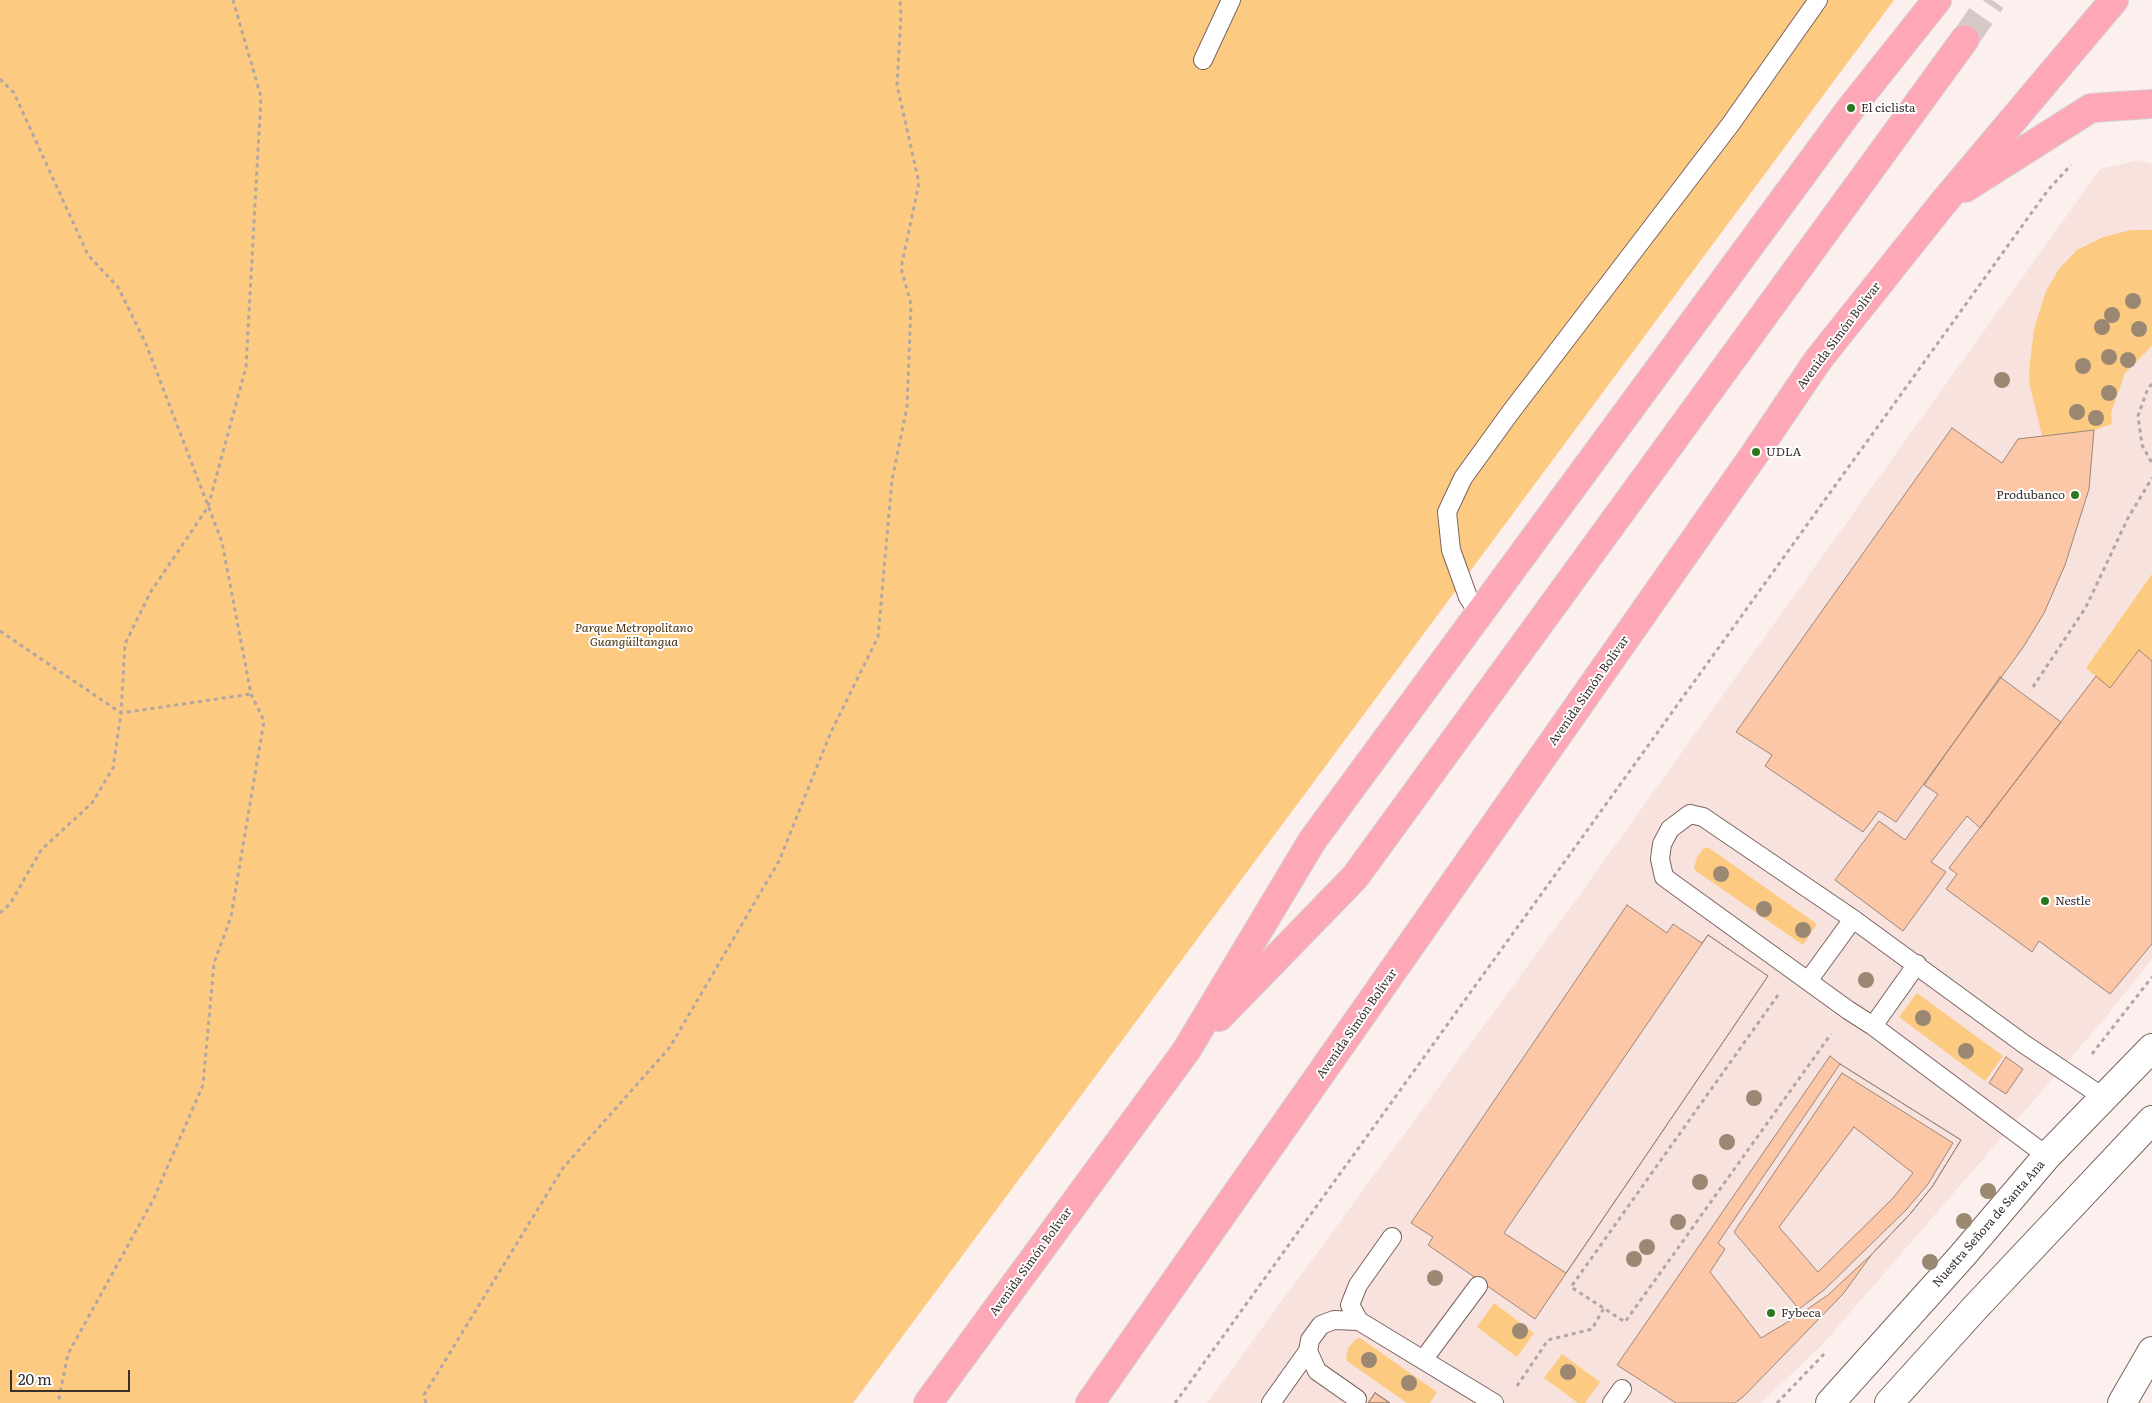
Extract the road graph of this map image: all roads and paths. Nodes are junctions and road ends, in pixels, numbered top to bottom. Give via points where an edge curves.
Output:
1 (233, 0) edge
2 (900, 0) edge
3 (1231, 0) edge
4 (1818, 0) edge
5 (1937, 0) edge
6 (2114, 0) edge
7 (1965, 39) tunnel mouth
8 (1203, 60) dead end
9 (0, 78) edge
10 (2152, 104) edge
11 (2076, 158) dead end
12 (1943, 202) junction
13 (2152, 384) edge
14 (2152, 463) edge
15 (2152, 478) edge
16 (208, 507) junction
17 (1479, 614) junction
18 (0, 631) edge
19 (2033, 687) dead end
20 (251, 694) junction
21 (121, 713) junction
22 (0, 913) edge
23 (1853, 919) junction
24 (1917, 964) junction
25 (1801, 976) junction
26 (1848, 1010) junction
27 (1873, 1026) junction
28 (2152, 1048) edge
29 (1186, 1051) junction
30 (2103, 1097) junction
31 (2152, 1120) edge
32 (2047, 1156) junction
33 (1392, 1237) dead end
34 (1478, 1286) dead end
35 (1604, 1308) junction
36 (1359, 1321) junction
37 (1308, 1351) junction
38 (2152, 1351) edge
39 (1423, 1360) junction
40 (1516, 1387) dead end
41 (1357, 1399) dead end
42 (58, 1403) edge
43 (426, 1403) edge
44 (928, 1403) edge
45 (1090, 1403) edge
46 (1175, 1403) edge
47 (1271, 1403) edge
48 (1494, 1403) edge
49 (1830, 1403) edge
50 (1889, 1403) edge
51 (2122, 1403) edge

1 - 16 path via 261,97 246,367
2 - 43 path via 897,85 919,182 901,268 911,304 907,406 892,480 878,637 831,732 780,861 670,1047 563,1168 424,1395
3 - 8 lane
4 - 17 lane via 1730,125 1463,478 1447,512 1451,550 1468,597
5 - 17 highway, Avenida Simón Bolívar via 1851,108
6 - 12 highway, Avenida Simón Bolívar
7 - 29 highway via 1355,877
9 - 16 path via 14,93 88,254 118,287 146,344
10 - 12 highway via 2091,108
11 - 46 path via 2048,190
12 - 45 highway, Avenida Simón Bolívar via 1818,360
13 - 14 path via 2138,416 2142,445
15 - 19 path via 2128,518 2086,608
16 - 20 path via 222,542
16 - 21 path via 150,593 125,644
17 - 29 highway, Avenida Simón Bolívar via 1312,841
18 - 21 path
20 - 21 path
20 - 42 path via 264,721 231,917 214,963 203,1085 154,1198 68,1354
21 - 22 path via 113,768 92,803 41,850 10,904
23 - 24 lane
23 - 25 lane
23 - 25 lane via 1703,817 1690,814 1670,829 1662,844 1660,859 1664,877
24 - 27 lane
24 - 30 lane via 2024,1044
25 - 26 lane
25 - 35 path via 1571,1287
26 - 27 lane
26 - 35 path via 1625,1322
27 - 32 lane
28 - 30 street, Nuestra Señora de Santa Ana
29 - 44 highway, Avenida Simón Bolívar
30 - 32 street, Nuestra Señora de Santa Ana
31 - 50 street
32 - 49 street, Nuestra Señora de Santa Ana
33 - 36 lane via 1358,1285 1350,1305
34 - 39 lane
35 - 40 path via 1592,1329 1548,1340
36 - 37 lane via 1334,1320 1321,1325 1310,1340
36 - 39 lane
37 - 41 lane via 1317,1371
37 - 47 lane
38 - 51 street
39 - 48 lane

